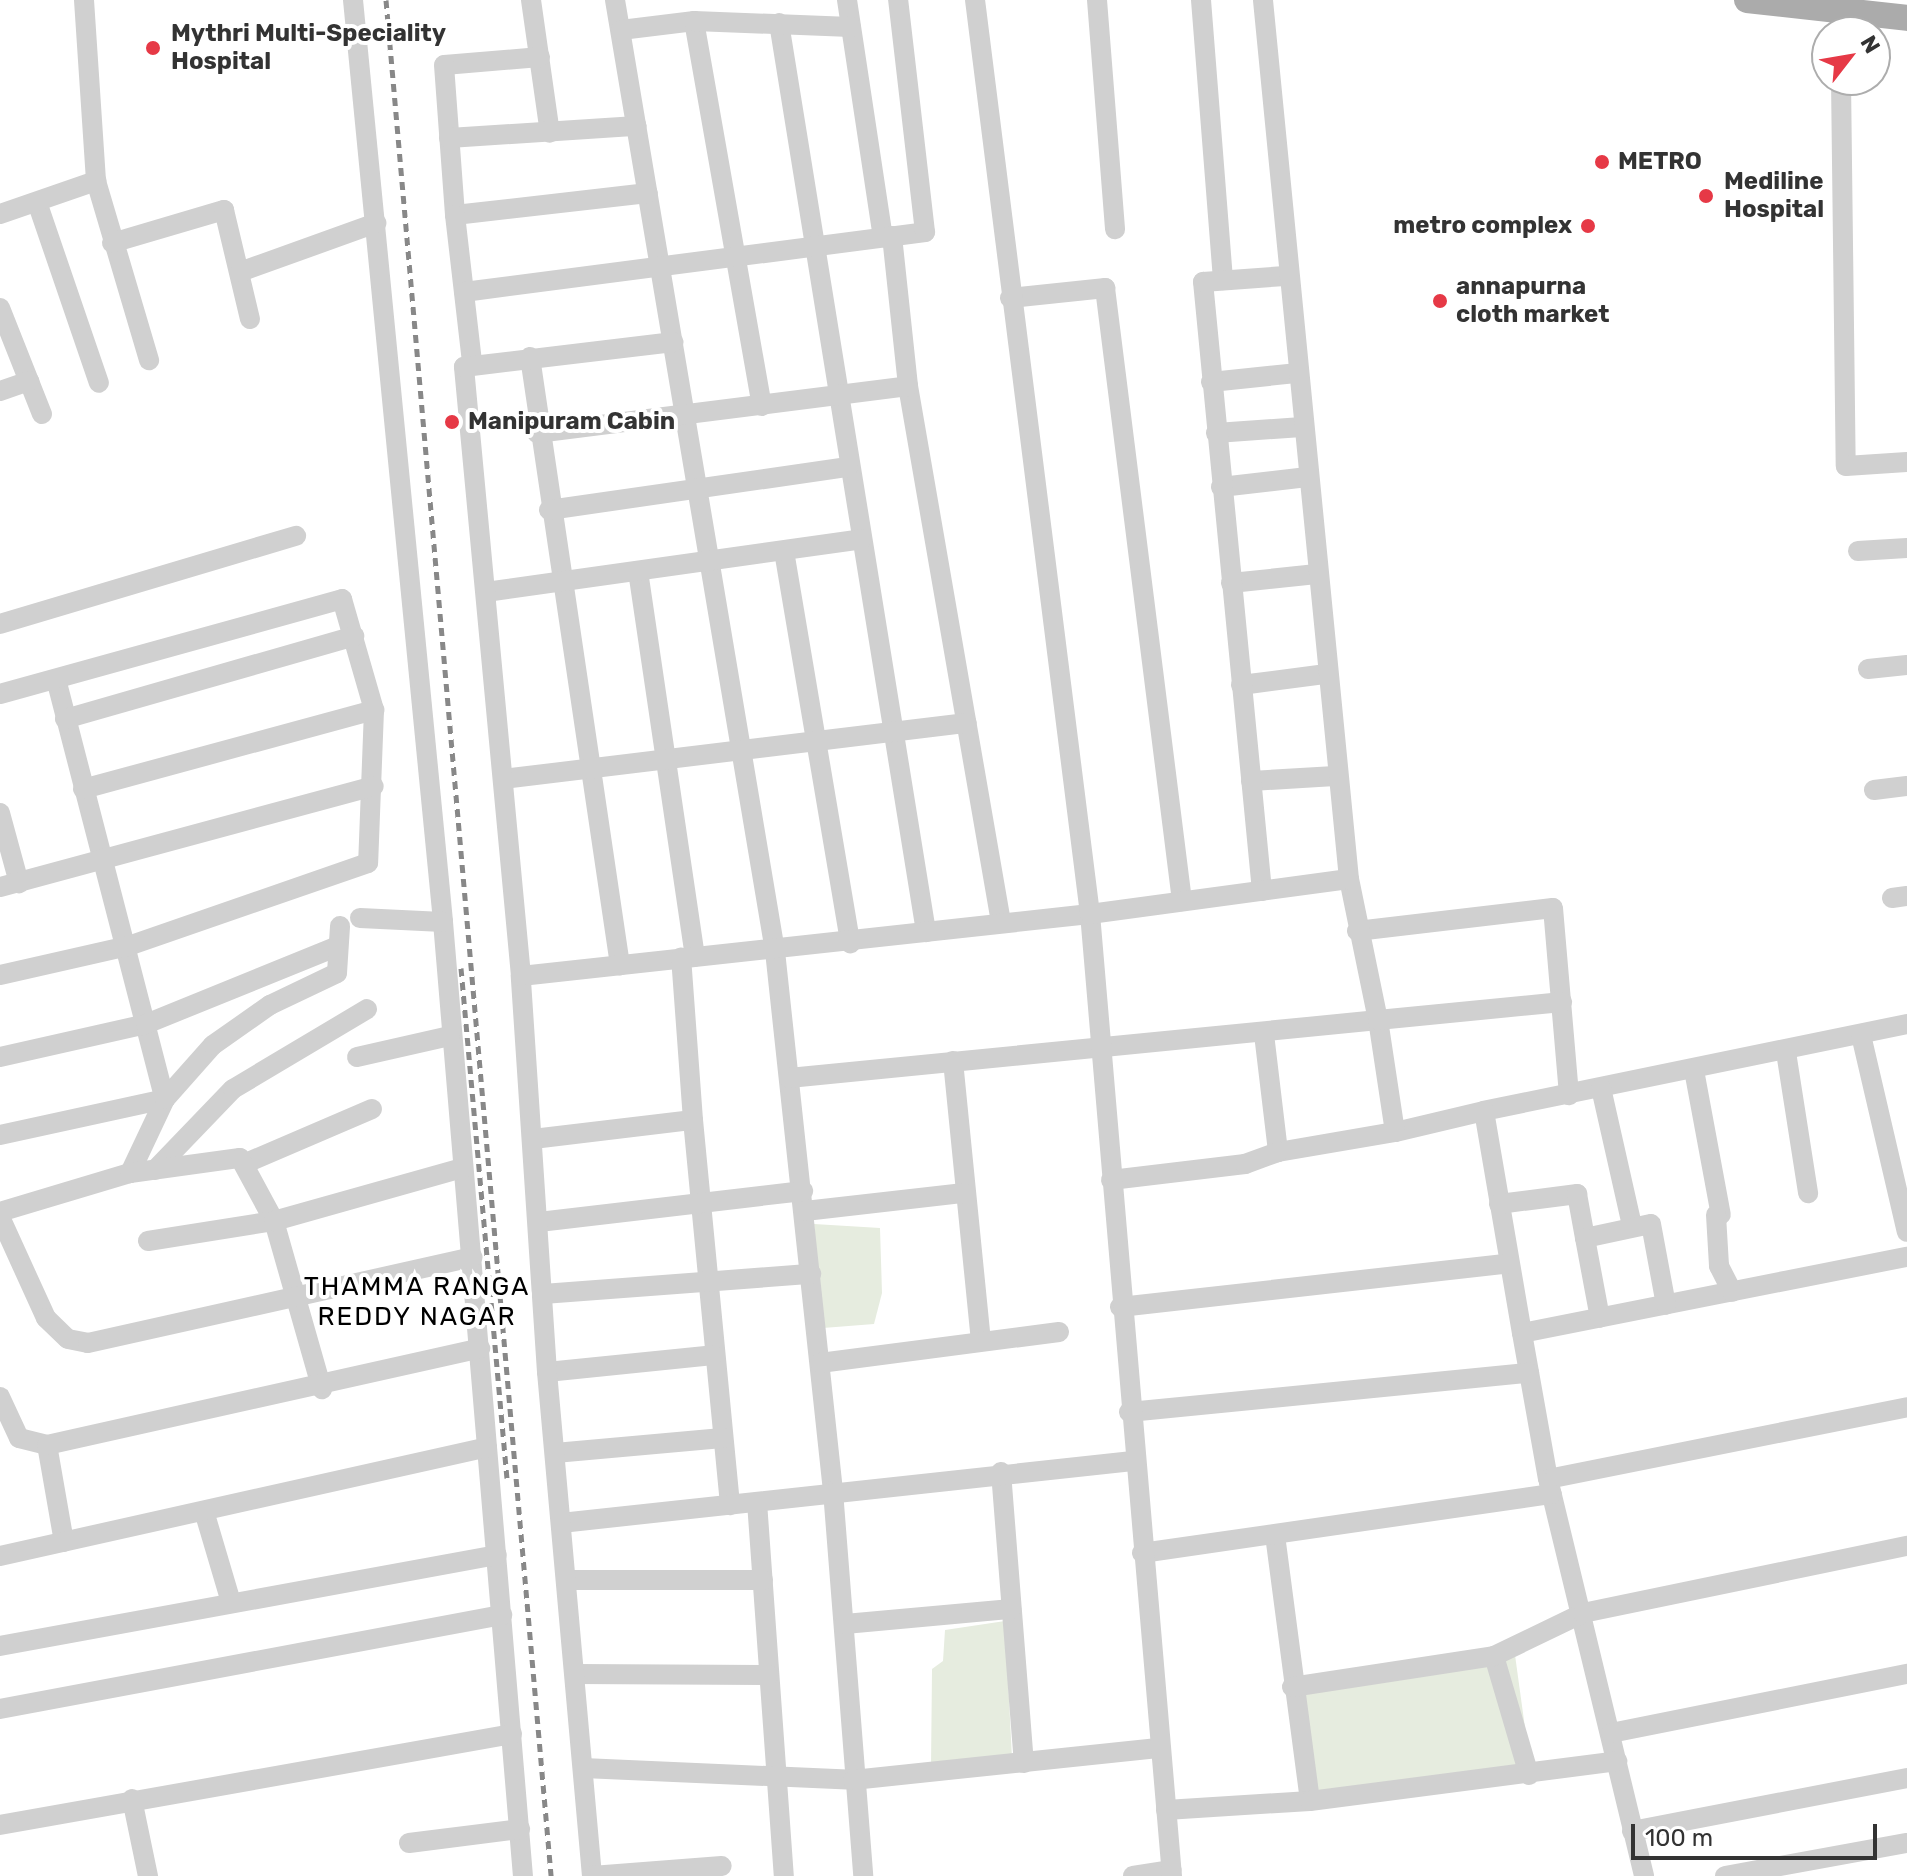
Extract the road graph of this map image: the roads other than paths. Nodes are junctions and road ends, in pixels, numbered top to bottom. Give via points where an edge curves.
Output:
1 (84, 0) edge
2 (353, 0) edge
3 (531, 0) edge
4 (615, 0) edge
5 (847, 0) edge
6 (898, 0) edge
7 (975, 0) edge
8 (1097, 0) edge
9 (1201, 0) edge
10 (1263, 0) edge
11 (1747, 0) edge
12 (1818, 16) edge
13 (694, 21) junction
14 (779, 23) junction
15 (851, 27) junction
16 (621, 30) junction
17 (540, 57) junction
18 (1841, 96) edge
19 (637, 126) junction
20 (550, 133) junction
21 (449, 138) junction
22 (96, 181) junction
23 (648, 193) junction
24 (37, 202) junction
25 (0, 214) edge
26 (455, 215) junction
27 (376, 223) junction
28 (1115, 229) dead end
29 (887, 236) junction
30 (112, 243) junction
31 (814, 249) junction
32 (738, 258) junction
33 (661, 268) junction
34 (240, 272) junction
35 (1285, 276) junction
36 (1223, 280) junction
37 (464, 292) junction
38 (1010, 298) junction
39 (0, 308) edge
40 (250, 319) dead end
41 (674, 342) junction
42 (530, 357) junction
43 (149, 360) dead end
44 (472, 363) junction
45 (1296, 373) junction
46 (29, 381) junction
47 (1211, 382) junction
48 (99, 383) dead end
49 (908, 386) junction
50 (0, 391) edge
51 (837, 397) junction
52 (762, 406) junction
53 (42, 414) dead end
54 (686, 414) junction
55 (1302, 427) junction
56 (537, 433) junction
57 (1216, 433) junction
58 (1907, 462) edge
59 (848, 467) junction
60 (1307, 477) junction
61 (1221, 487) junction
62 (700, 488) junction
63 (549, 510) junction
64 (296, 536) dead end
65 (861, 539) junction
66 (1907, 548) edge
67 (784, 551) junction
68 (1858, 551) dead end
69 (711, 561) junction
70 (638, 571) junction
71 (1317, 574) junction
72 (560, 581) junction
73 (1231, 583) junction
74 (486, 592) junction
75 (0, 624) edge
76 (354, 636) junction
77 (1907, 665) edge
78 (1868, 669) dead end
79 (1326, 674) junction
80 (56, 679) junction
81 (1241, 685) junction
82 (0, 694) edge
83 (374, 710) junction
84 (65, 719) junction
85 (967, 723) junction
86 (895, 735) junction
87 (822, 745) junction
88 (745, 755) junction
89 (663, 763) junction
90 (594, 773) junction
91 (1335, 776) junction
92 (503, 779) junction
93 (1251, 781) junction
94 (374, 786) junction
95 (1907, 786) edge
96 (83, 789) junction
97 (1874, 790) dead end
98 (0, 813) edge
99 (105, 864) junction
100 (1349, 879) junction
101 (9, 885) edge
102 (1262, 891) junction
103 (1182, 901) junction
104 (1090, 914) junction
105 (360, 918) dead end
106 (443, 922) junction
107 (1001, 922) junction
108 (1357, 931) junction
109 (926, 932) junction
110 (850, 943) junction
111 (128, 946) junction
112 (775, 951) junction
113 (688, 957) junction
114 (620, 965) junction
115 (0, 975) edge
116 (521, 976) junction
117 (1562, 1002) junction
118 (367, 1009) dead end
119 (1378, 1020) junction
120 (146, 1024) junction
121 (1907, 1024) edge
122 (1264, 1034) junction
123 (1861, 1035) junction
124 (450, 1036) junction
125 (1101, 1050) junction
126 (1786, 1052) junction
127 (0, 1057) edge
128 (357, 1057) dead end
129 (953, 1061) junction
130 (1694, 1070) junction
131 (789, 1078) junction
132 (1601, 1088) junction
133 (1569, 1095) junction
134 (165, 1099) junction
135 (372, 1109) dead end
136 (1484, 1111) junction
137 (693, 1120) junction
138 (1395, 1132) junction
139 (0, 1135) edge
140 (533, 1139) junction
141 (1278, 1152) junction
142 (246, 1163) junction
143 (463, 1168) junction
144 (143, 1171) junction
145 (1111, 1180) junction
146 (964, 1193) junction
147 (1808, 1193) dead end
148 (804, 1201) junction
149 (1499, 1204) junction
150 (700, 1205) junction
151 (0, 1214) edge
152 (274, 1221) junction
153 (539, 1222) junction
154 (1632, 1226) junction
155 (1907, 1232) edge
156 (1585, 1238) junction
157 (148, 1241) dead end
158 (472, 1257) junction
159 (1907, 1257) edge
160 (1505, 1264) junction
161 (811, 1274) junction
162 (706, 1282) junction
163 (1732, 1292) junction
164 (543, 1294) junction
165 (299, 1300) junction
166 (1666, 1305) junction
167 (1120, 1307) junction
168 (1600, 1318) junction
169 (1059, 1332) dead end
170 (1522, 1333) junction
171 (981, 1341) junction
172 (480, 1348) junction
173 (713, 1355) junction
174 (820, 1363) junction
175 (547, 1372) junction
176 (1529, 1373) junction
177 (322, 1389) junction
178 (5, 1402) edge
179 (1907, 1407) edge
180 (1129, 1412) junction
181 (722, 1438) junction
182 (47, 1445) junction
183 (487, 1447) junction
184 (555, 1453) junction
185 (1133, 1461) junction
186 (1001, 1472) junction
187 (1550, 1487) junction
188 (833, 1491) junction
189 (757, 1502) junction
190 (730, 1505) junction
191 (204, 1511) junction
192 (561, 1523) junction
193 (1275, 1535) junction
194 (64, 1542) junction
195 (1907, 1546) edge
196 (1142, 1553) junction
197 (497, 1555) junction
198 (0, 1556) edge
199 (567, 1580) junction
200 (763, 1580) junction
201 (231, 1602) junction
202 (1011, 1609) junction
203 (1583, 1613) junction
204 (502, 1615) junction
205 (845, 1624) junction
206 (0, 1646) edge
207 (1494, 1656) junction
208 (575, 1674) junction
209 (1907, 1674) edge
210 (769, 1675) junction
211 (1292, 1687) junction
212 (0, 1709) edge
213 (1611, 1733) junction
214 (512, 1734) junction
215 (1160, 1748) junction
216 (1617, 1761) junction
217 (1024, 1763) junction
218 (583, 1768) junction
219 (775, 1775) junction
220 (1529, 1775) junction
221 (1907, 1778) edge
222 (853, 1780) junction
223 (132, 1799) junction
224 (1310, 1801) junction
225 (1166, 1810) junction
226 (0, 1825) edge
227 (520, 1829) junction
228 (1632, 1831) junction
229 (409, 1843) dead end
230 (1907, 1843) edge
231 (722, 1866) dead end
232 (1172, 1873) edge
233 (148, 1876) edge
234 (523, 1876) edge
235 (592, 1876) edge
236 (784, 1876) edge
237 (863, 1876) edge
238 (1133, 1876) edge
239 (1644, 1876) edge
240 (1725, 1876) edge

1 - 22 street
2 - 27 street
3 - 17 street
4 - 16 street
5 - 15 street
6 - 29 street via 925,232
7 - 38 street
8 - 28 street
9 - 36 street
10 - 35 street
11 - 12 main road
13 - 14 street
13 - 16 street
13 - 32 street
14 - 15 street
14 - 31 street
15 - 29 street
16 - 19 street
17 - 20 street
17 - 21 street via 444,65
18 - 58 street via 1846,466
19 - 20 street
19 - 23 street
20 - 21 street
21 - 26 street
22 - 24 street
22 - 30 street
23 - 26 street
23 - 33 street
24 - 25 street
24 - 48 street
26 - 37 street
27 - 34 street
27 - 106 street
29 - 31 street
29 - 49 street
30 - 34 street via 224,210
30 - 43 street
31 - 32 street
31 - 51 street
32 - 33 street
32 - 52 street
33 - 37 street
33 - 41 street
34 - 40 street
35 - 36 street
35 - 45 street
36 - 47 street via 1203,282
37 - 44 street
38 - 103 street via 1105,288
38 - 104 street
39 - 46 street
41 - 42 street
41 - 54 street
42 - 44 street
42 - 56 street
44 - 74 street via 464,367
45 - 47 street
45 - 55 street
46 - 50 street
46 - 53 street
47 - 57 street
49 - 51 street
49 - 85 street
51 - 52 street
51 - 59 street
52 - 54 street
54 - 56 street
54 - 62 street
55 - 57 street
55 - 60 street
56 - 63 street
57 - 61 street
59 - 62 street
59 - 65 street
60 - 61 street
60 - 71 street
61 - 73 street
62 - 63 street
62 - 69 street
63 - 72 street
64 - 75 street
65 - 67 street
65 - 86 street
66 - 68 street
67 - 69 street
67 - 87 street
69 - 70 street
69 - 88 street
70 - 72 street
70 - 89 street
71 - 73 street
71 - 79 street
72 - 74 street
72 - 90 street
73 - 81 street
74 - 92 street
76 - 80 street via 342,599
76 - 83 street
76 - 84 street
77 - 78 street
79 - 81 street
79 - 91 street
80 - 82 street
80 - 84 street
81 - 93 street
83 - 94 street
83 - 96 street
84 - 96 street
85 - 86 street
85 - 107 street
86 - 87 street
86 - 109 street
87 - 88 street
87 - 110 street
88 - 89 street
88 - 112 street
89 - 90 street
89 - 113 street
90 - 92 street
90 - 114 street
91 - 93 street
91 - 100 street
92 - 116 street
93 - 102 street
94 - 99 street
94 - 111 street via 368,863
95 - 97 street
96 - 99 street
98 - 101 street
99 - 101 street
99 - 111 street
100 - 102 street
100 - 108 street
102 - 103 street
103 - 104 street
104 - 107 street
104 - 125 street
105 - 106 street
106 - 124 street
107 - 109 street
108 - 117 street via 1553,908
108 - 119 street
109 - 110 street
110 - 112 street
111 - 115 street
111 - 120 street
112 - 113 street
112 - 131 street
113 - 114 street
113 - 137 street
114 - 116 street
116 - 140 street
117 - 119 street
117 - 133 street
118 - 144 street via 233,1089
119 - 122 street
119 - 138 street
120 - 127 street
120 - 134 street
120 - 134 street via 339,936 337,973 270,1005 213,1045
121 - 123 street
122 - 125 street
122 - 141 street
123 - 126 street
123 - 155 street
124 - 128 street
124 - 143 street
125 - 129 street
125 - 145 street
126 - 130 street
126 - 147 street
129 - 131 street
129 - 146 street
130 - 132 street
130 - 163 street via 1718,1215 1719,1266
131 - 148 street
132 - 133 street
132 - 154 street
133 - 136 street
134 - 139 street
134 - 144 street
135 - 142 street
136 - 138 street
136 - 149 street
137 - 140 street
137 - 150 street
138 - 141 street
140 - 153 street
141 - 145 street via 1245,1164
142 - 144 street via 232,1156
142 - 152 street
143 - 152 street
143 - 158 street
144 - 151 street
145 - 167 street
146 - 148 street
146 - 171 street
148 - 150 street
148 - 161 street
149 - 156 street via 1577,1194
149 - 160 street
150 - 153 street
150 - 162 street
151 - 165 street via 34,1299 78,1341
152 - 157 street
152 - 165 street
153 - 164 street
154 - 156 street
154 - 166 street via 1651,1224
156 - 168 street
158 - 165 street
158 - 172 street
159 - 163 street
160 - 167 street
160 - 170 street
161 - 162 street
161 - 174 street
162 - 164 street
162 - 173 street
163 - 166 street
164 - 175 street
165 - 177 street
166 - 168 street
167 - 180 street
168 - 170 street
169 - 171 street
170 - 176 street
171 - 174 street
172 - 177 street
172 - 183 street
173 - 175 street
173 - 181 street
174 - 188 street
175 - 184 street
176 - 180 street
176 - 187 street
177 - 182 street
178 - 182 street via 19,1438
179 - 187 street
180 - 185 street
181 - 184 street
181 - 190 street
182 - 194 street
183 - 191 street
183 - 197 street
184 - 192 street
185 - 186 street
185 - 196 street
186 - 188 street
186 - 202 street
187 - 193 street
187 - 203 street
188 - 189 street
188 - 205 street
189 - 190 street
189 - 200 street
190 - 192 street
191 - 194 street
191 - 201 street
192 - 199 street
193 - 196 street
193 - 211 street
194 - 198 street
195 - 203 street
196 - 215 street
197 - 201 street
197 - 204 street
199 - 200 street
199 - 208 street
200 - 210 street
201 - 206 street
202 - 205 street
202 - 217 street
203 - 207 street
203 - 213 street
204 - 212 street
204 - 214 street
205 - 222 street
207 - 211 street
207 - 220 street
208 - 210 street
208 - 218 street
209 - 213 street
210 - 219 street
211 - 224 street
213 - 216 street
214 - 223 street
214 - 227 street
215 - 217 street
215 - 225 street
216 - 220 street
216 - 228 street
217 - 222 street
218 - 219 street
218 - 235 street
219 - 222 street
219 - 236 street
220 - 224 street
221 - 228 street
222 - 237 street
223 - 226 street
223 - 233 street
224 - 225 street
225 - 232 street
227 - 229 street
227 - 234 street
228 - 239 street
230 - 240 street
231 - 235 street
232 - 238 street

